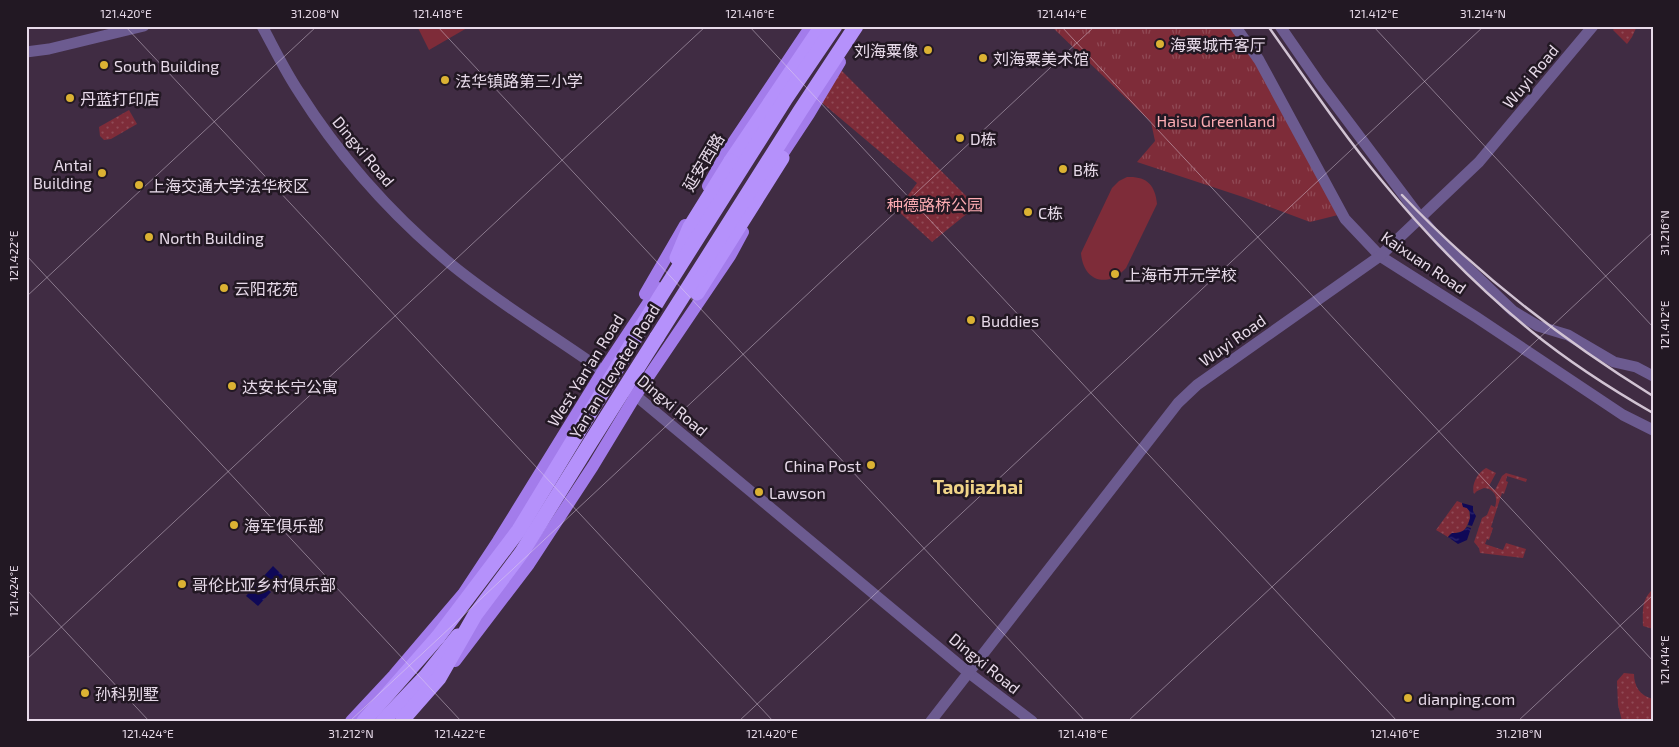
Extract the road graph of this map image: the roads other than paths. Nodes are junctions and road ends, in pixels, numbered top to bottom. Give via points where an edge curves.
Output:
1 (144, 26) edge
2 (262, 26) edge
3 (811, 26) edge
4 (822, 26) edge
5 (834, 26) edge
6 (856, 26) edge
7 (862, 26) edge
8 (1235, 26) edge
9 (1280, 26) edge
10 (1593, 26) edge
11 (26, 52) edge
12 (810, 114) junction
13 (1420, 217) junction
14 (1380, 256) junction
15 (660, 298) junction
16 (634, 322) junction
17 (603, 371) junction
18 (1653, 376) edge
19 (632, 392) junction
20 (1624, 410) dead end
21 (1653, 424) edge
22 (1653, 430) edge
23 (590, 442) junction
24 (565, 508) junction
25 (533, 531) junction
26 (475, 615) junction
27 (969, 673) junction
28 (351, 721) edge
29 (364, 721) edge
30 (382, 721) edge
31 (390, 721) edge
32 (401, 721) edge
33 (405, 721) edge
34 (930, 721) edge
35 (1032, 721) edge

1 - 11 street
2 - 17 street, Dingxi Road via 298,90 326,131 409,225 490,294
3 - 16 main road, 延安西路 via 726,153 643,298
4 - 15 highway, bridge via 690,227
5 - 15 highway, Yan'an Elevated Road, bridge
5 - 16 main road, West Yan'an Road via 747,161
6 - 23 highway, Yan'an Elevated Road, bridge
7 - 12 main road
8 - 14 street, Kaixuan Road via 1258,60 1345,219
9 - 13 street, Kaixuan Road via 1336,107
10 - 13 street, Wuyi Road via 1479,162
12 - 19 main road
12 - 23 highway, bridge via 625,400
13 - 14 street, Wuyi Road
13 - 18 street, Kaixuan Road via 1513,311 1538,326 1568,335 1614,362 1636,367
14 - 22 street, Kaixuan Road via 1623,415
14 - 27 street, Wuyi Road via 1273,330 1178,403
15 - 29 highway, Yan'an Elevated Road, bridge via 519,530 438,637
16 - 17 main road, West Yan'an Road
17 - 19 street, Dingxi Road
17 - 28 main road, West Yan'an Road via 462,594
19 - 24 main road via 593,466
19 - 25 main road
19 - 27 street, Dingxi Road
20 - 21 street
23 - 26 highway, Yan'an Elevated Road, bridge via 522,552
24 - 25 main road
24 - 33 main road via 529,564
25 - 31 main road via 445,658
26 - 30 highway, Yan'an Elevated Road, bridge via 426,676
26 - 32 highway, bridge via 439,678
27 - 34 street, Wuyi Road
27 - 35 street, Dingxi Road

